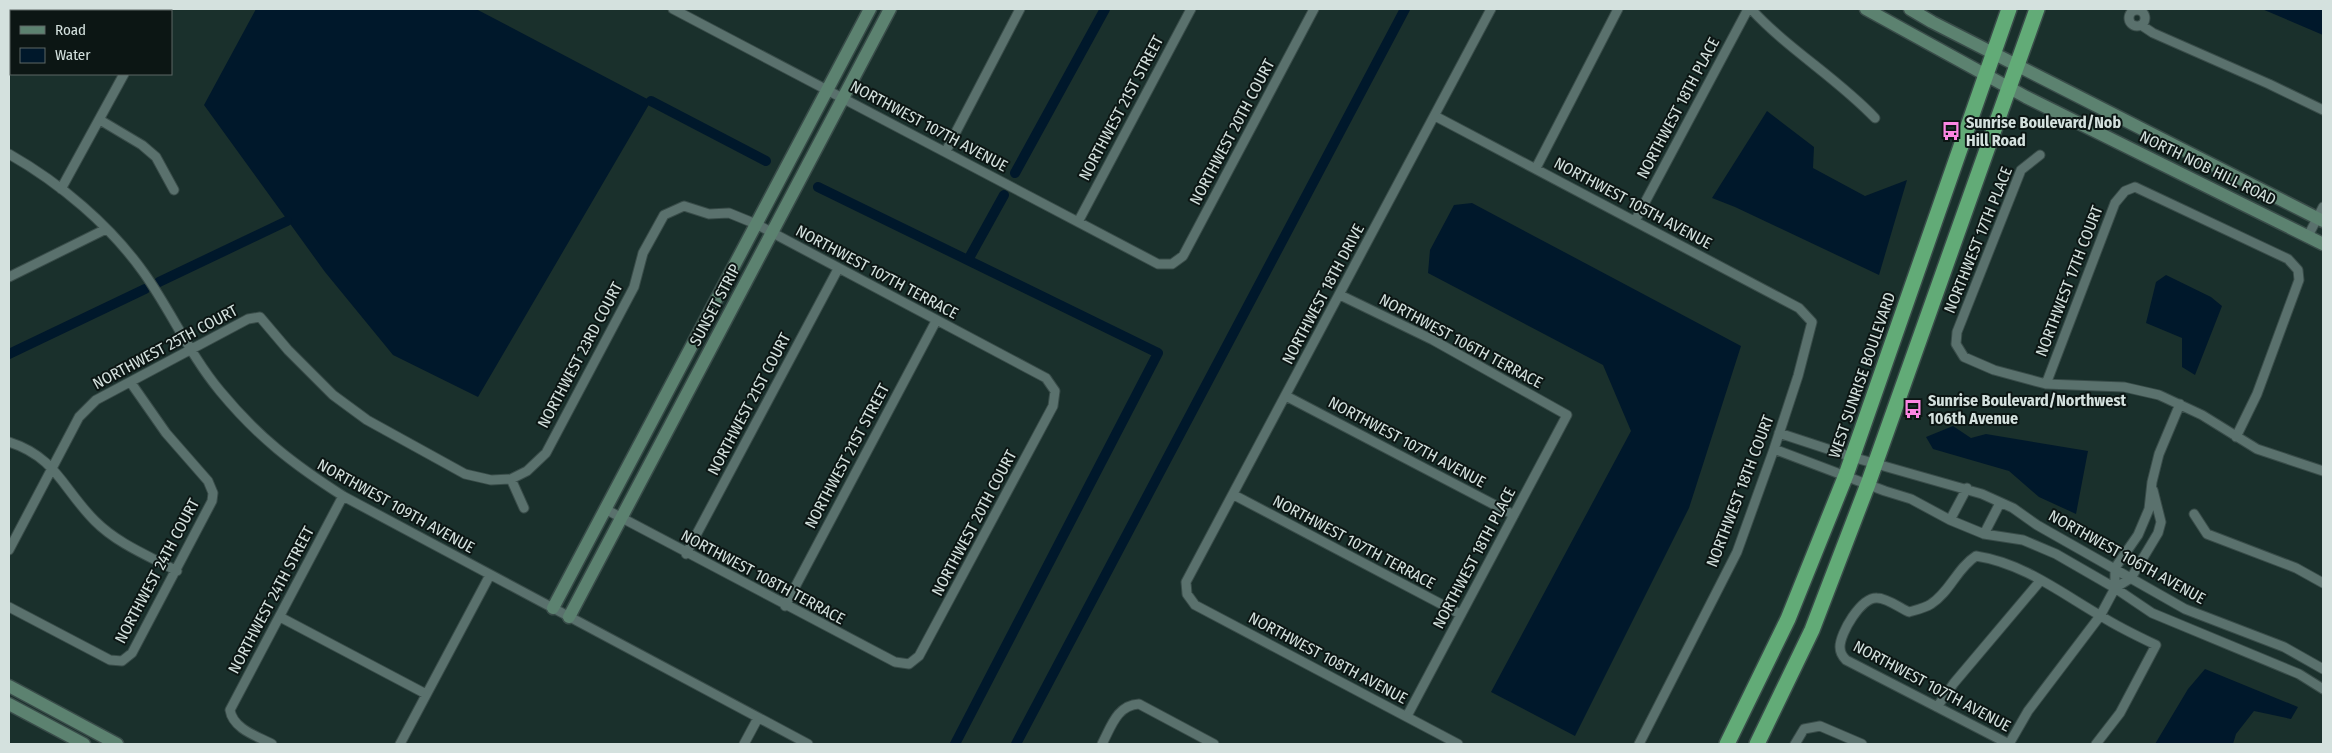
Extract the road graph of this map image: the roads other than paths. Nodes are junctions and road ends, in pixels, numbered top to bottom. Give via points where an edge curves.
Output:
1 (673, 9) edge
2 (870, 9) edge
3 (890, 9) edge
4 (1020, 9) edge
5 (1191, 9) edge
6 (1314, 9) edge
7 (1491, 9) edge
8 (1618, 9) edge
9 (1750, 9) edge
10 (1866, 9) edge
11 (1910, 9) edge
12 (2009, 9) edge
13 (2037, 9) edge
14 (2142, 25) dead end
15 (1993, 53) junction
16 (2018, 65) junction
17 (123, 75) edge
18 (1985, 75) junction
19 (2009, 88) junction
20 (827, 89) junction
21 (843, 98) junction
22 (2323, 110) edge
23 (1435, 116) junction
24 (1875, 118) dead end
25 (100, 120) junction
26 (946, 151) junction
27 (9, 154) edge
28 (2040, 155) dead end
29 (1536, 168) junction
30 (61, 189) junction
31 (174, 190) dead end
32 (2323, 207) edge
33 (674, 209) joint
34 (2320, 220) edge
35 (1635, 221) junction
36 (1078, 222) junction
37 (756, 224) junction
38 (106, 229) junction
39 (771, 232) junction
40 (2308, 236) junction
41 (2323, 244) edge
42 (1172, 264) joint
43 (838, 269) junction
44 (9, 277) edge
45 (1340, 295) junction
46 (936, 321) junction
47 (1812, 322) joint
48 (191, 350) junction
49 (131, 383) junction
50 (2046, 384) junction
51 (1055, 391) joint
52 (1286, 396) junction
53 (2180, 404) junction
54 (1567, 415) joint
55 (1779, 433) junction
56 (2236, 438) junction
57 (9, 442) edge
58 (1774, 449) junction
59 (1852, 457) junction
60 (1875, 464) junction
61 (52, 467) junction
62 (2323, 471) edge
63 (1846, 475) junction
64 (511, 479) junction
65 (2152, 482) junction
66 (1868, 484) junction
67 (1967, 488) junction
68 (1234, 495) junction
69 (343, 496) junction
70 (2000, 503) junction
71 (524, 508) dead end
72 (605, 510) junction
73 (2194, 514) dead end
74 (1514, 515) junction
75 (621, 518) junction
76 (1950, 520) junction
77 (1984, 534) junction
78 (9, 550) edge
79 (686, 554) junction
80 (2115, 568) junction
81 (177, 571) junction
82 (490, 576) junction
83 (2131, 578) junction
84 (2041, 580) junction
85 (2323, 583) edge
86 (2115, 588) junction
87 (1187, 594) joint
88 (785, 606) junction
89 (9, 607) edge
90 (553, 608) junction
91 (1460, 614) junction
92 (2100, 616) junction
93 (280, 617) junction
94 (568, 617) junction
95 (909, 664) joint
96 (2323, 670) edge
97 (9, 686) edge
98 (2323, 689) edge
99 (426, 694) junction
100 (9, 704) edge
101 (1937, 707) junction
102 (1407, 716) junction
103 (758, 718) junction
104 (84, 744) edge
105 (116, 744) edge
106 (272, 744) edge
107 (400, 744) edge
108 (744, 744) edge
109 (808, 744) edge
110 (1102, 744) edge
111 (1214, 744) edge
112 (1458, 744) edge
113 (1639, 744) edge
114 (1727, 744) edge
115 (1757, 744) edge
116 (1795, 744) edge
117 (1862, 744) edge
118 (2009, 744) edge
119 (2096, 744) edge

1 - 20 street, NORTHWEST 107TH AVENUE
2 - 20 street, SUNSET STRIP
3 - 21 street, SUNSET STRIP
4 - 26 street
5 - 36 street, NORTHWEST 21ST STREET
6 - 42 street, NORTHWEST 20TH COURT via 1183,256
7 - 23 street, NORTHWEST 18TH DRIVE
8 - 29 street
9 - 24 street via 1773,32 1853,94
9 - 35 street, NORTHWEST 18TH PLACE
10 - 18 street, NORTH NOB HILL ROAD
11 - 15 street, NORTH NOB HILL ROAD
12 - 15 highway, WEST SUNRISE BOULEVARD
13 - 16 highway
14 - 22 street via 2153,33
15 - 16 street, NORTH NOB HILL ROAD
15 - 18 highway, WEST SUNRISE BOULEVARD
16 - 19 highway
16 - 34 street, NORTH NOB HILL ROAD
17 - 25 street
18 - 19 street, NORTH NOB HILL ROAD
18 - 59 highway, WEST SUNRISE BOULEVARD
19 - 40 street, NORTH NOB HILL ROAD
19 - 60 highway
20 - 21 street, NORTHWEST 107TH AVENUE
20 - 37 street, SUNSET STRIP
21 - 26 street, NORTHWEST 107TH AVENUE
21 - 39 street, SUNSET STRIP
23 - 29 street, NORTHWEST 105TH AVENUE
23 - 45 street, NORTHWEST 18TH DRIVE
25 - 30 street
25 - 31 street via 156,157
26 - 36 street, NORTHWEST 107TH AVENUE
27 - 30 street, NORTHWEST 109TH AVENUE
28 - 50 street, NORTHWEST 17TH PLACE via 2021,170 1957,332 1956,344 1964,357 1994,370
29 - 35 street, NORTHWEST 105TH AVENUE
30 - 38 street, NORTHWEST 109TH AVENUE
32 - 34 street
33 - 37 street, NORTHWEST 107TH TERRACE via 684,206 709,214 729,213
33 - 64 street, NORTHWEST 23RD COURT via 664,214 643,253 634,287 546,453 527,471
34 - 40 street
35 - 47 street, NORTHWEST 105TH AVENUE via 1799,308
36 - 42 street, NORTHWEST 107TH AVENUE via 1158,264
37 - 39 street, NORTHWEST 107TH TERRACE
37 - 72 street, SUNSET STRIP
38 - 44 street
38 - 48 street, NORTHWEST 109TH AVENUE via 144,273
39 - 43 street, NORTHWEST 107TH TERRACE
39 - 75 street, SUNSET STRIP
40 - 41 street, NORTH NOB HILL ROAD
43 - 46 street, NORTHWEST 107TH TERRACE
43 - 79 street, NORTHWEST 21ST COURT
45 - 52 street, NORTHWEST 18TH DRIVE
45 - 54 street, NORTHWEST 106TH TERRACE via 1433,340
46 - 51 street, NORTHWEST 107TH TERRACE via 1046,378
46 - 88 street, NORTHWEST 21ST STREET
47 - 55 street, NORTHWEST 18TH COURT
48 - 49 street, NORTHWEST 25TH COURT
48 - 64 street, NORTHWEST 25TH COURT via 248,319 260,317 332,395 367,420 465,474 491,480
48 - 69 street, NORTHWEST 109TH AVENUE via 218,390 251,428 294,464
49 - 61 street, NORTHWEST 25TH COURT via 96,400 79,417
49 - 81 street, NORTHWEST 24TH COURT via 166,433 208,480 213,494
50 - 53 street via 2124,386
50 - 56 street, NORTHWEST 17TH COURT via 2115,203 2125,191 2135,187 2288,259 2298,270 2299,280
51 - 95 street, NORTHWEST 20TH COURT via 1053,406 919,656
52 - 68 street, NORTHWEST 18TH DRIVE
52 - 74 street, NORTHWEST 107TH AVENUE
53 - 56 street
53 - 65 street
54 - 74 street, NORTHWEST 18TH PLACE
55 - 58 street, NORTHWEST 18TH COURT
55 - 59 street, NORTHWEST 106TH AVENUE
56 - 62 street via 2257,449
57 - 61 street via 42,457
58 - 63 street, NORTHWEST 106TH AVENUE
58 - 113 street, NORTHWEST 18TH COURT via 1737,552
59 - 60 street, NORTHWEST 106TH AVENUE
59 - 63 highway, WEST SUNRISE BOULEVARD
60 - 66 highway
60 - 67 street, NORTHWEST 106TH AVENUE
61 - 78 street, NORTHWEST 25TH COURT
61 - 81 street via 94,520 114,538
63 - 66 street, NORTHWEST 106TH AVENUE
63 - 114 highway, WEST SUNRISE BOULEVARD via 1788,619
64 - 71 street
65 - 80 street via 2149,509 2138,535
65 - 83 street via 2161,522 2158,533
66 - 76 street, NORTHWEST 106TH AVENUE via 1911,499
66 - 115 highway via 1812,630
67 - 70 street, NORTHWEST 106TH AVENUE
67 - 76 street
68 - 87 street, NORTHWEST 18TH DRIVE via 1186,582
68 - 91 street, NORTHWEST 107TH TERRACE
69 - 82 street, NORTHWEST 109TH AVENUE
69 - 93 street, NORTHWEST 24TH STREET
70 - 77 street
70 - 80 street, NORTHWEST 106TH AVENUE
72 - 75 street, NORTHWEST 108TH TERRACE
72 - 90 street, SUNSET STRIP
73 - 85 street via 2207,534 2296,568
74 - 91 street, NORTHWEST 18TH PLACE
75 - 79 street, NORTHWEST 108TH TERRACE
75 - 94 street, SUNSET STRIP
76 - 77 street, NORTHWEST 106TH AVENUE
77 - 86 street, NORTHWEST 106TH AVENUE via 2022,540 2056,554
79 - 88 street, NORTHWEST 108TH TERRACE
80 - 83 street, NORTHWEST 106TH AVENUE
80 - 86 street
81 - 89 street, NORTHWEST 24TH COURT via 132,653 122,661 110,660
82 - 90 street, NORTHWEST 109TH AVENUE
82 - 99 street
83 - 86 street
83 - 96 street, NORTHWEST 106TH AVENUE via 2185,609 2284,647
84 - 92 street
84 - 101 street
84 - 101 street, NORTHWEST 107TH AVENUE via 2019,568 1976,556 1965,563 1940,597 1929,606 1909,612 1878,598 1867,599 1858,608 1840,644 1840,654
86 - 92 street
86 - 98 street, NORTHWEST 106TH AVENUE via 2152,613 2299,674
87 - 102 street, NORTHWEST 108TH AVENUE via 1195,606
88 - 95 street, NORTHWEST 108TH TERRACE via 895,662
90 - 94 street, NORTHWEST 109TH AVENUE
91 - 102 street, NORTHWEST 18TH PLACE
92 - 118 street via 2028,710
92 - 119 street via 2156,645 2120,713
93 - 99 street
93 - 106 street, NORTHWEST 24TH STREET via 230,710 231,718 239,726
94 - 103 street, NORTHWEST 109TH AVENUE
97 - 105 street
99 - 107 street
100 - 104 street
101 - 118 street, NORTHWEST 107TH AVENUE
102 - 112 street, NORTHWEST 108TH AVENUE
103 - 108 street
103 - 109 street, NORTHWEST 109TH AVENUE
110 - 111 street via 1119,712 1128,704 1139,704
116 - 117 street via 1804,729 1820,726

